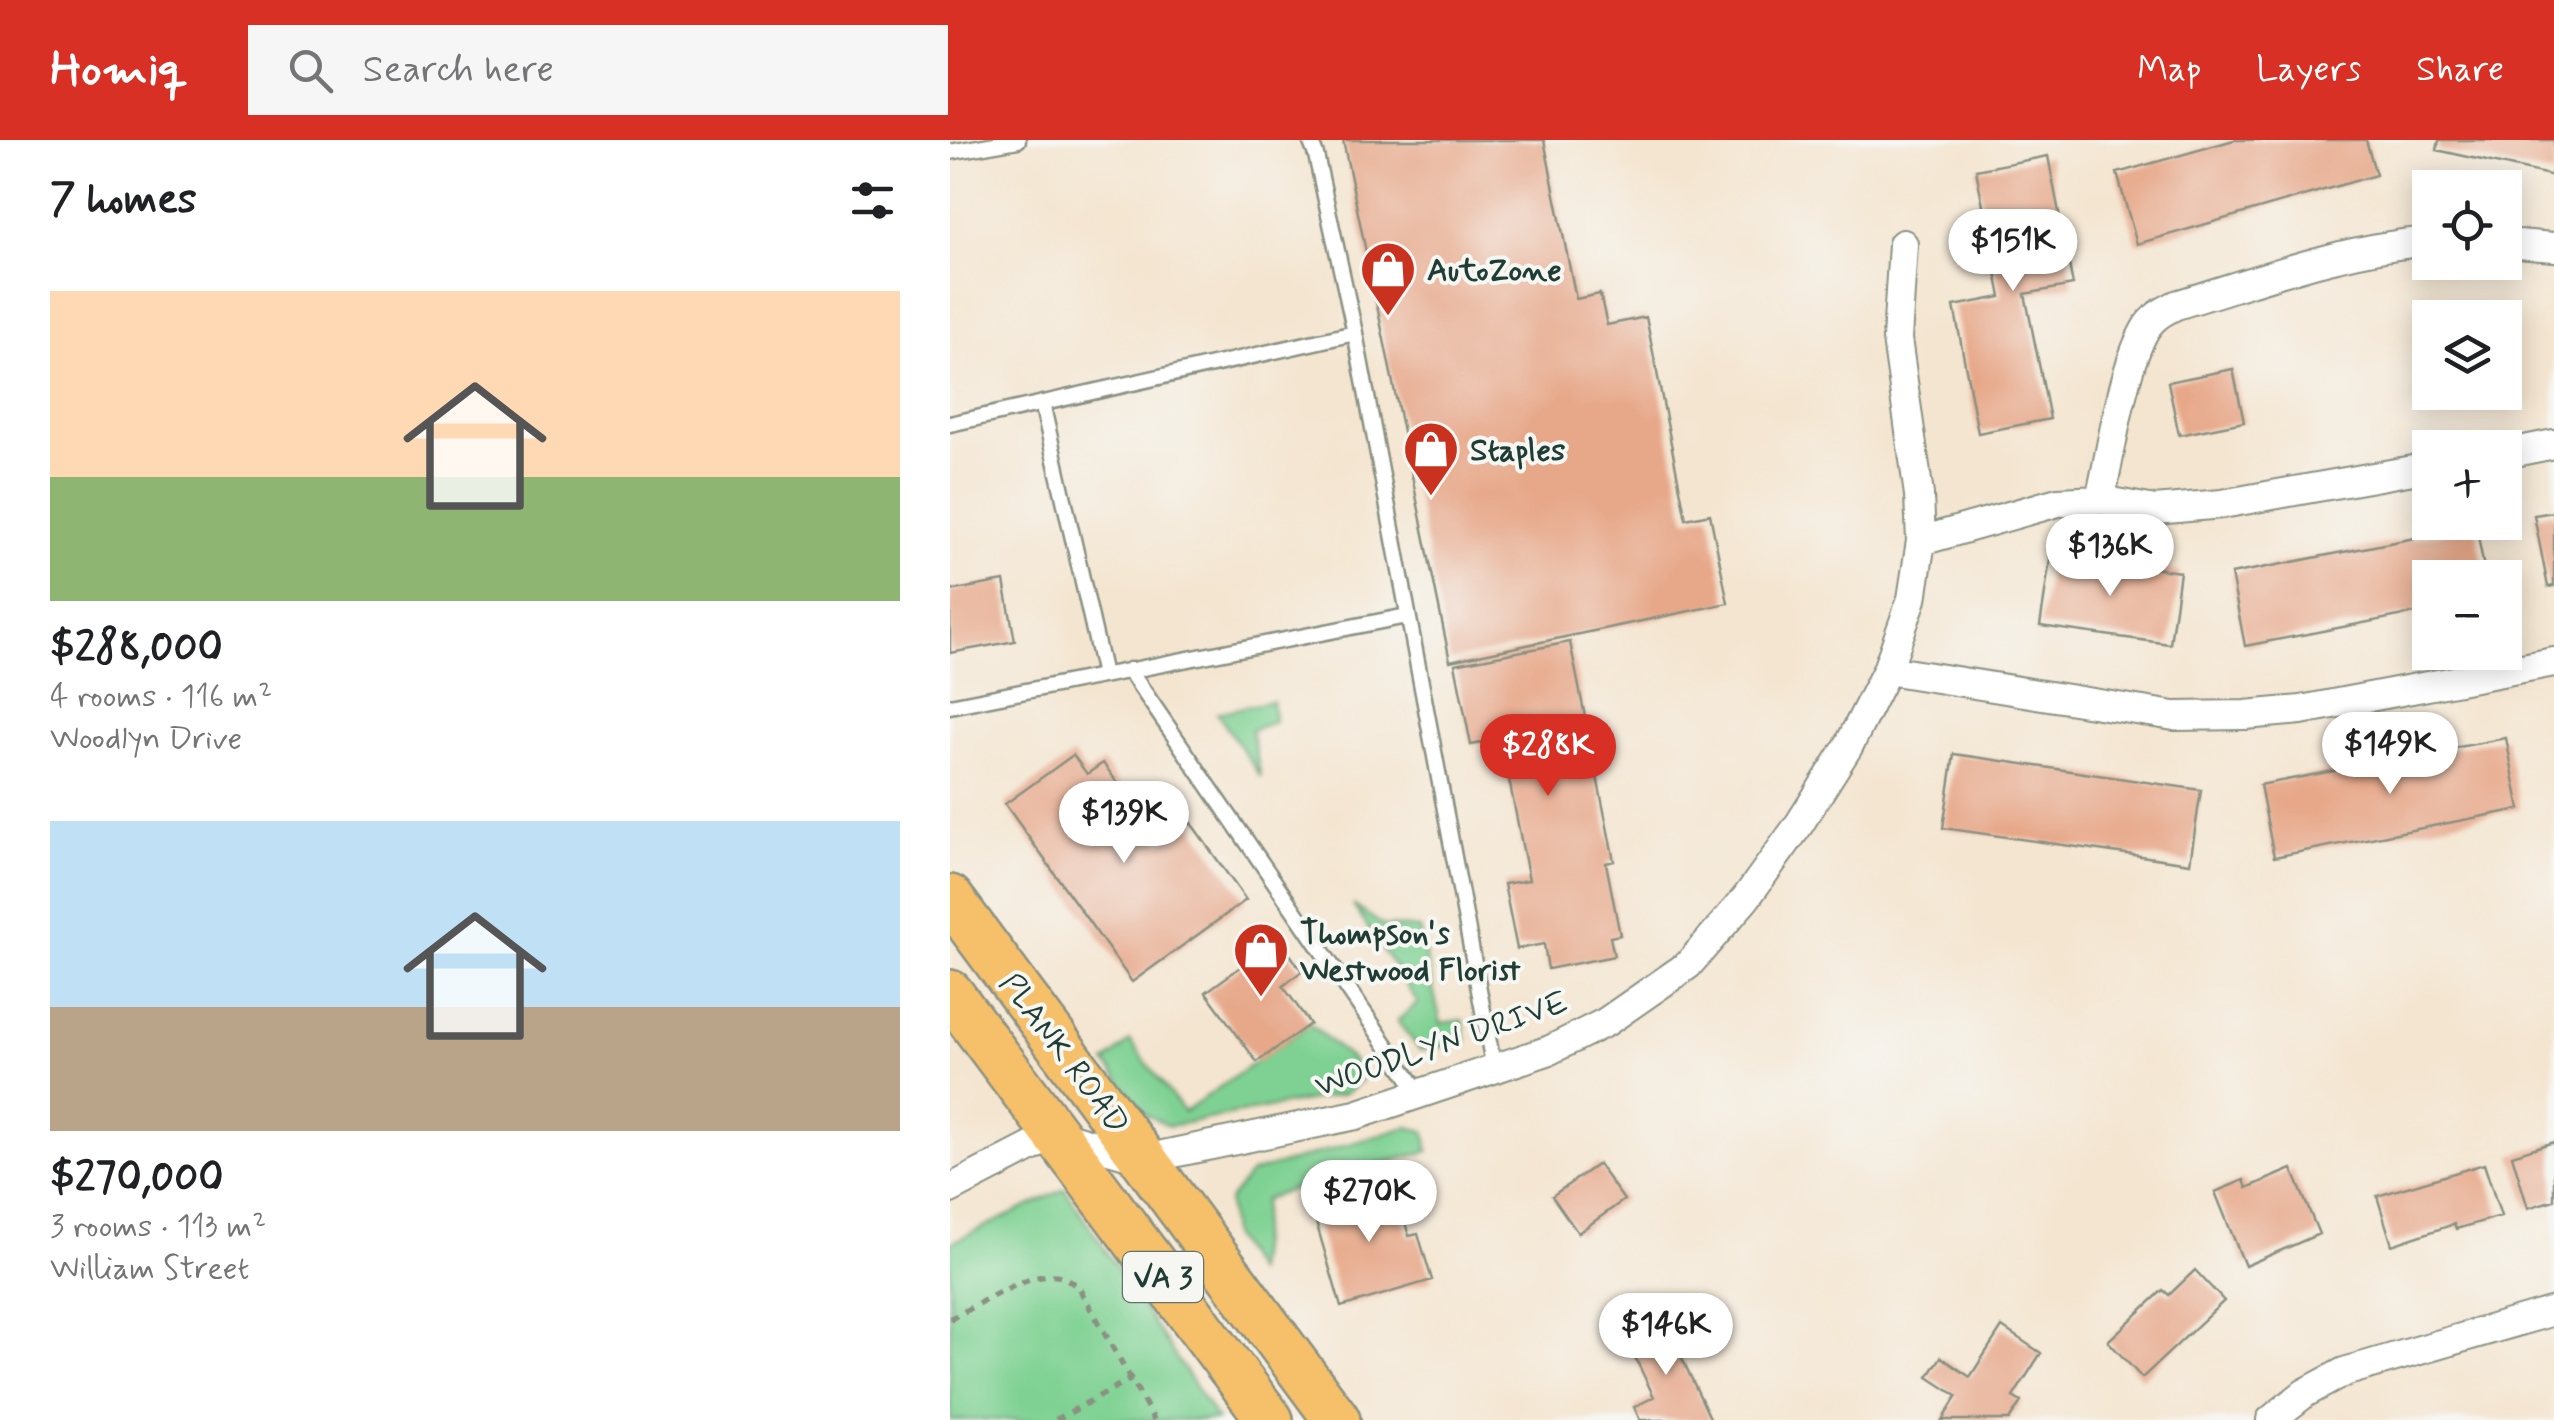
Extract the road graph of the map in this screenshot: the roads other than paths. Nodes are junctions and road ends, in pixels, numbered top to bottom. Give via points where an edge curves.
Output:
1 (1018, 140) edge
2 (1310, 140) edge
3 (950, 152) edge
4 (2412, 242) edge
5 (1903, 244) dead end
6 (2522, 245) edge
7 (2554, 248) edge
8 (1356, 333) junction
9 (1042, 403) junction
10 (950, 424) edge
11 (2554, 444) edge
12 (2522, 451) edge
13 (2412, 470) edge
14 (2100, 500) junction
15 (1921, 540) junction
16 (1407, 616) junction
17 (2554, 662) edge
18 (1129, 670) junction
19 (1887, 670) junction
20 (1104, 675) junction
21 (950, 706) edge
22 (950, 898) edge
23 (950, 993) edge
24 (1494, 1069) junction
25 (1420, 1094) junction
26 (1056, 1134) junction
27 (1144, 1159) junction
28 (950, 1189) edge
29 (2554, 1311) edge
30 (1270, 1420) edge
31 (1337, 1420) edge
32 (2272, 1420) edge

1 - 3 lane
2 - 8 lane
4 - 14 street via 2323,261 2158,314 2127,383
5 - 15 street, WOODLYN DRIVE via 1896,338
6 - 7 street
8 - 9 lane
8 - 16 lane
9 - 10 lane
9 - 20 lane
11 - 12 street
13 - 14 street via 2222,504 2155,510
14 - 15 street via 2058,502
15 - 19 street, WOODLYN DRIVE via 1912,599
16 - 18 lane
16 - 24 lane
17 - 19 street via 2302,710 2210,716 2174,716
18 - 20 lane
18 - 25 lane
19 - 24 street, WOODLYN DRIVE via 1798,826 1688,965 1606,1022
20 - 21 lane
22 - 27 highway, PLANK ROAD / VA 3
23 - 26 highway, PLANK ROAD / VA 3
24 - 25 street, WOODLYN DRIVE
25 - 27 street, WOODLYN DRIVE via 1356,1115
26 - 27 street
26 - 28 street
26 - 30 highway, VA 3
27 - 31 highway, VA 3
29 - 32 street via 2344,1372

